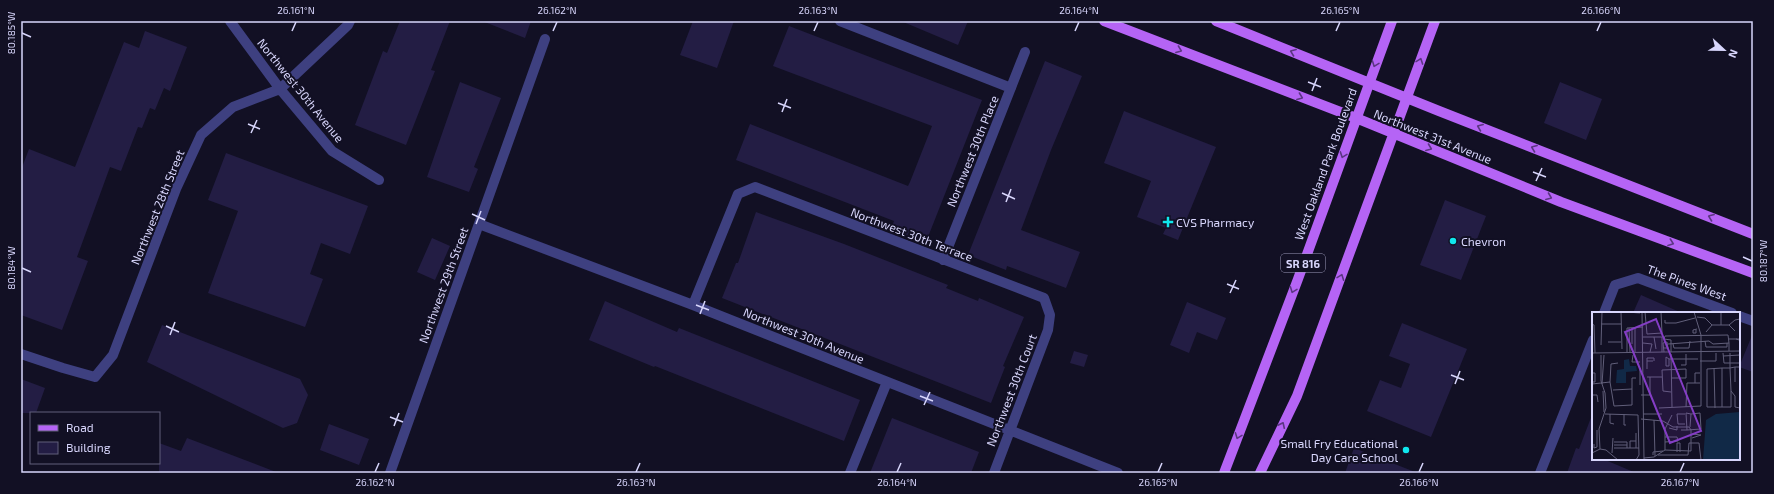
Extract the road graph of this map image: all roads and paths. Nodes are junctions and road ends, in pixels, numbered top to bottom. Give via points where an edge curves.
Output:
1 (230, 21) edge
2 (350, 21) edge
3 (840, 21) edge
4 (1104, 21) edge
5 (1216, 21) edge
6 (1392, 21) edge
7 (1435, 21) edge
8 (545, 39) dead end
9 (1025, 52) dead end
10 (1368, 82) junction
11 (1011, 88) junction
12 (280, 89) junction
13 (1407, 98) junction
14 (1356, 118) junction
15 (1393, 133) junction
16 (379, 180) dead end
17 (479, 224) junction
18 (1753, 234) edge
19 (943, 260) junction
20 (1753, 273) edge
21 (693, 304) junction
22 (1604, 312) edge
23 (1729, 312) edge
24 (1050, 315) joint
25 (1740, 316) edge
26 (1753, 321) edge
27 (1592, 343) edge
28 (21, 354) edge
29 (886, 382) junction
30 (1009, 430) junction
31 (1227, 470) edge
32 (390, 473) edge
33 (850, 473) edge
34 (994, 473) edge
35 (1118, 473) edge
36 (1260, 473) edge
37 (1540, 473) edge

1 - 12 street, Northwest 30th Avenue
2 - 12 street, Northwest 28th Street
3 - 11 street
4 -> 14 main road, Northwest 31st Avenue
10 -> 5 main road
6 -> 10 main road, West Oakland Park Boulevard / SR 816
13 -> 7 main road, SR 816
8 - 17 street, Northwest 29th Street
9 - 11 street, Northwest 30th Place
10 - 13 main road
10 - 14 main road, West Oakland Park Boulevard / SR 816
11 - 19 street, Northwest 30th Place
12 - 16 street, Northwest 30th Avenue via 332,151
12 - 28 street, Northwest 28th Street via 233,107 201,135 176,189 114,355 95,376
13 - 15 main road, SR 816
18 -> 13 main road
14 - 15 main road, Northwest 31st Avenue
14 -> 31 main road, West Oakland Park Boulevard / SR 816
15 -> 20 main road, Northwest 31st Avenue via 1568,205
36 -> 15 main road, SR 816 via 1296,396
17 - 21 street, Northwest 30th Avenue
17 - 32 street, Northwest 29th Street
19 - 21 street, Northwest 30th Terrace via 755,187 738,194
19 - 24 street, Northwest 30th Terrace via 1044,298
21 - 29 street, Northwest 30th Avenue
22 - 23 street, The Pines West via 1615,285 1638,278
24 - 30 street, Northwest 30th Court via 1048,330
25 - 26 street
27 - 37 street
29 - 30 street, Northwest 30th Avenue
29 - 33 street
30 - 34 street, Northwest 30th Court
30 - 35 street, Northwest 30th Avenue

